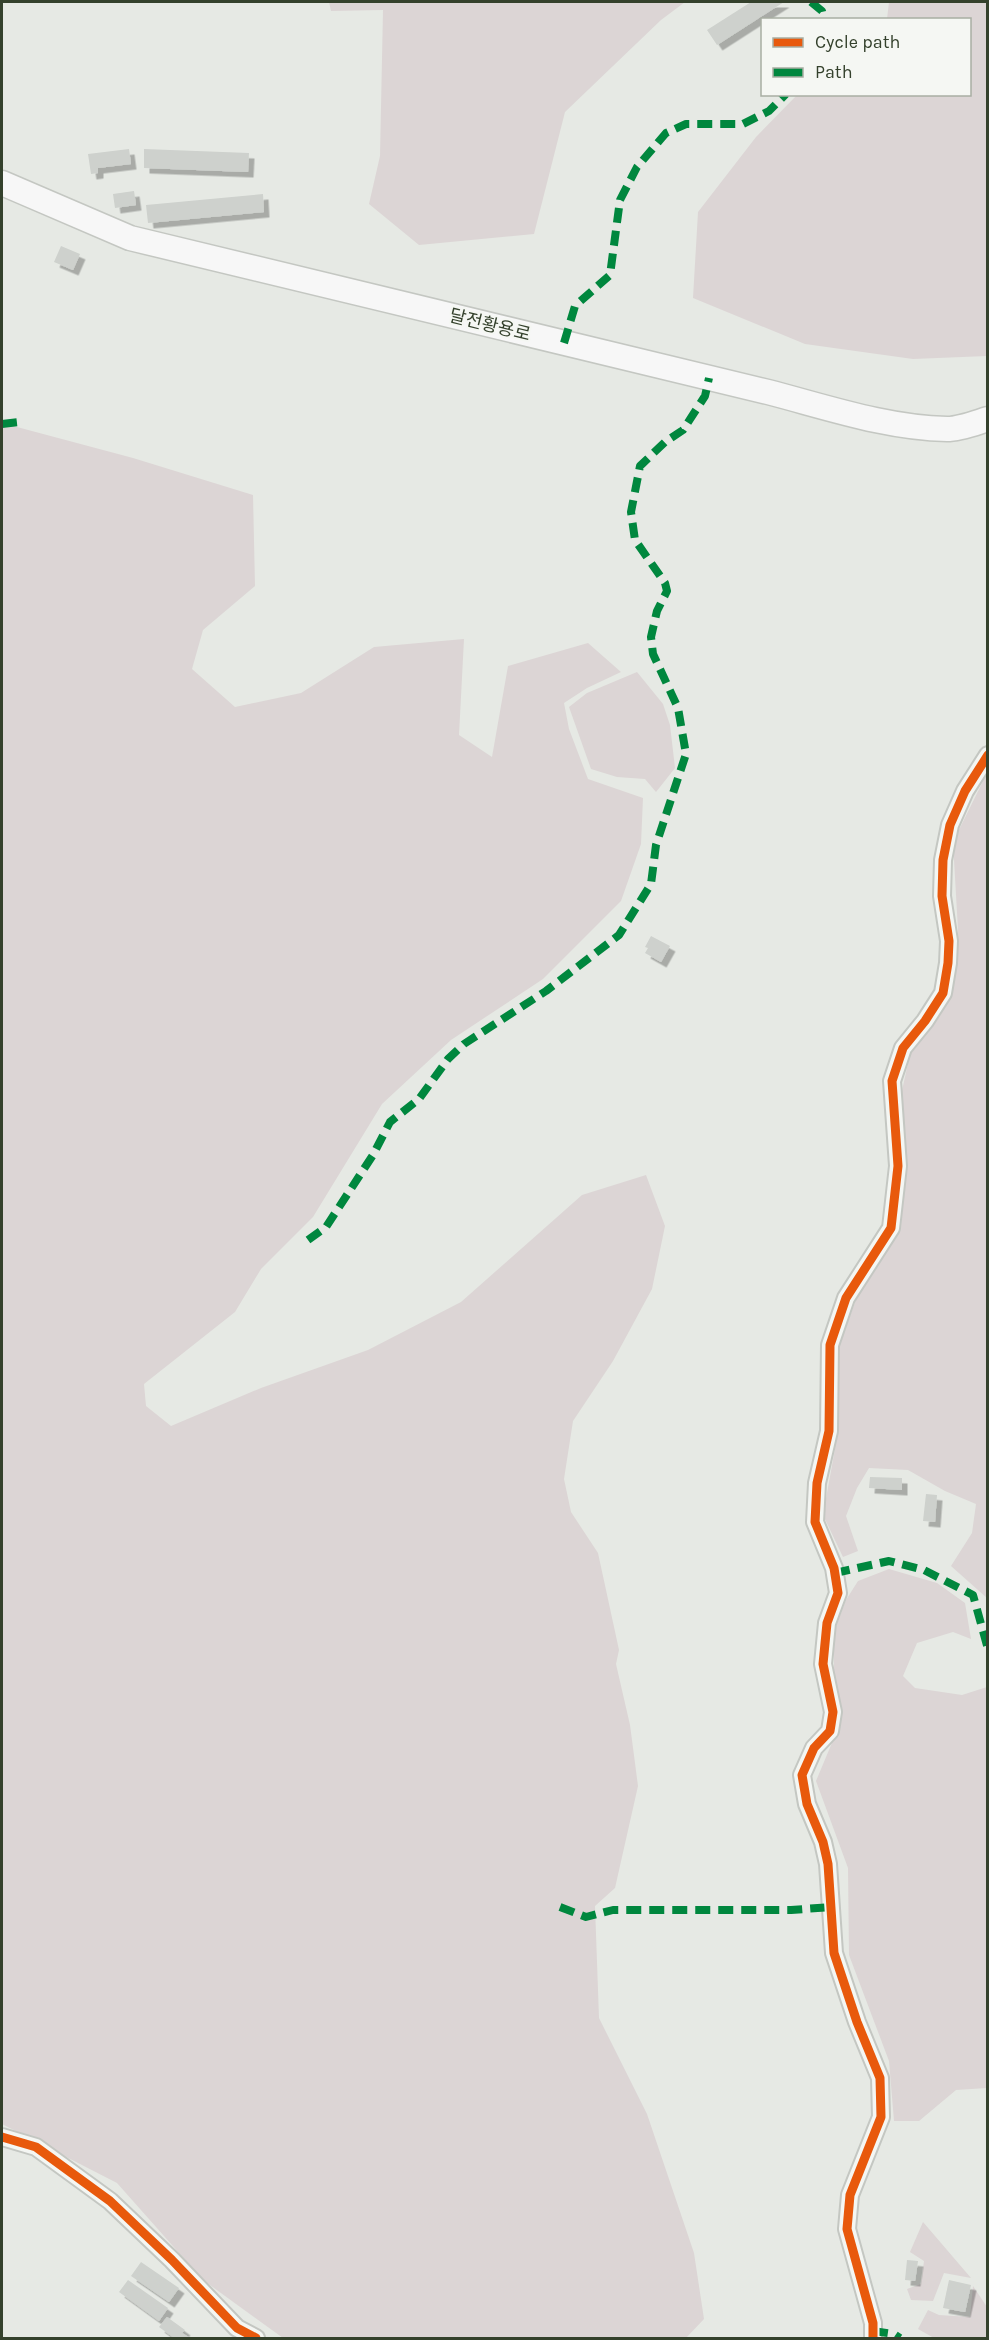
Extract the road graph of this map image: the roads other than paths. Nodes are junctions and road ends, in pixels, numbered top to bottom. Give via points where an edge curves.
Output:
1 (2, 183) edge
2 (987, 419) edge
3 (987, 755) edge
4 (2, 2137) edge
5 (256, 2338) edge
6 (873, 2338) edge

1 - 2 main road, 달전황용로 via 130,237 855,415 950,429
3 - 6 street via 964,791 950,825 943,860 942,896 949,941 943,993 903,1048 892,1081 898,1166 891,1228 846,1298 830,1345 829,1431 815,1522 834,1568 838,1593 827,1623 823,1664 833,1712 830,1731 814,1748 802,1775 807,1804 828,1864 834,1953 880,2078 881,2116 850,2195 847,2229 873,2323
4 - 5 street via 36,2147 110,2201 237,2328

